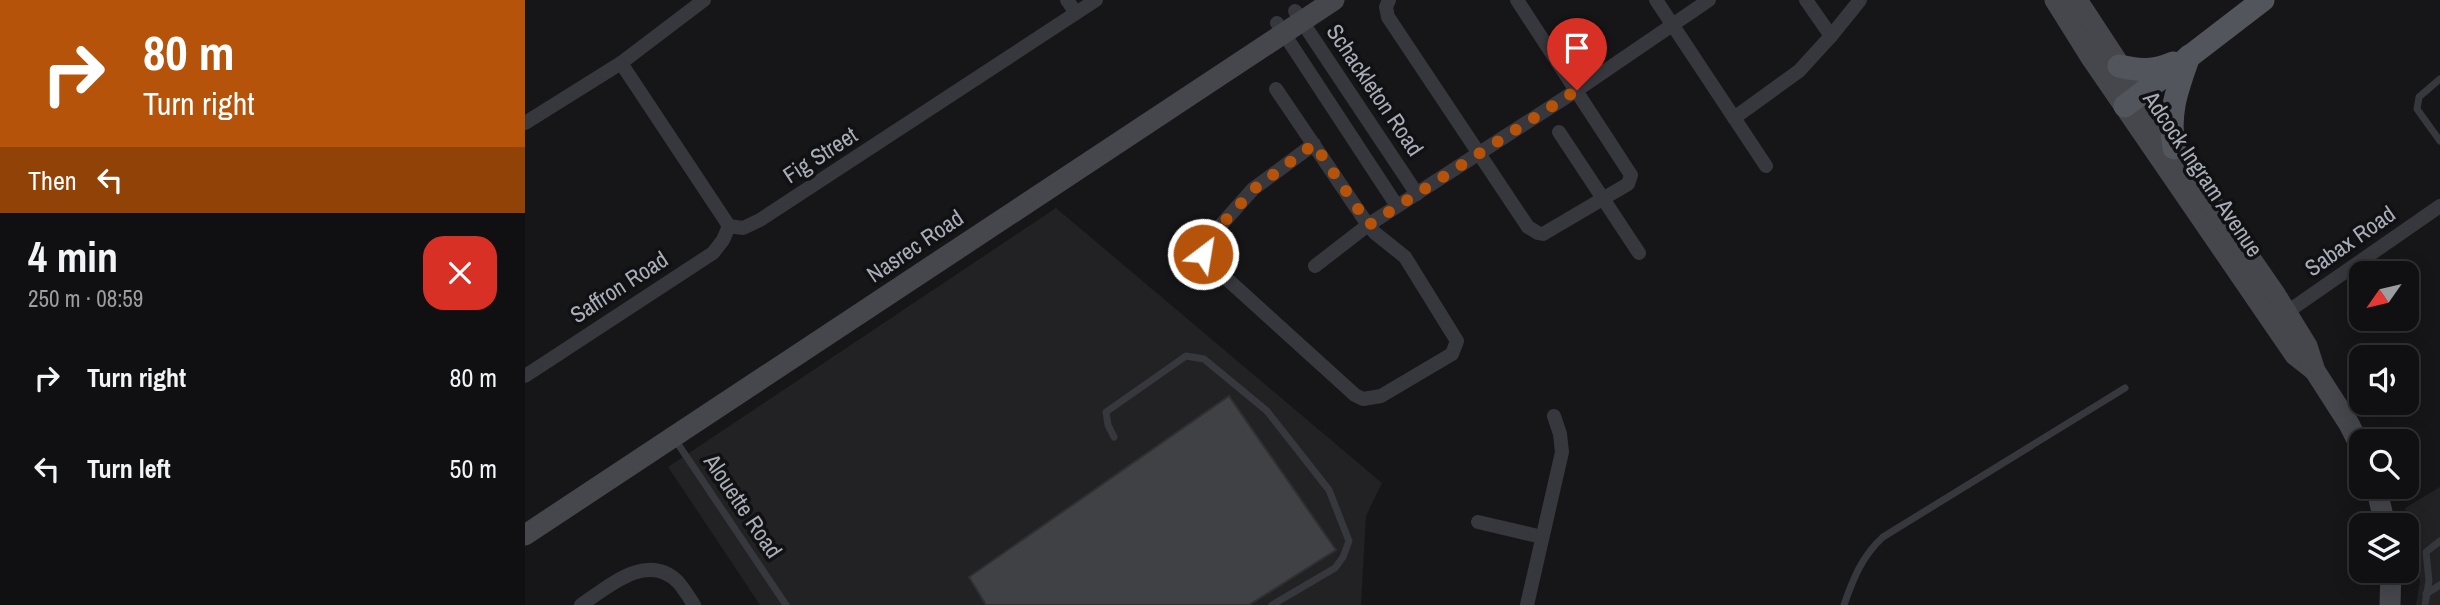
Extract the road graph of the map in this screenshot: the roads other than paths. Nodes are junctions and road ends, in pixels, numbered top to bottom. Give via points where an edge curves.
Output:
1 (704, 0) edge
2 (1067, 0) edge
3 (1096, 0) edge
4 (1334, 0) edge
5 (1389, 0) edge
6 (1517, 0) edge
7 (1656, 0) edge
8 (1709, 0) edge
9 (1806, 0) edge
10 (1860, 0) edge
11 (2055, 0) edge
12 (2077, 0) edge
13 (2263, 0) edge
14 (1076, 13) junction
15 (1294, 18) edge
16 (1671, 25) junction
17 (1831, 36) junction
18 (2189, 56) junction
19 (621, 63) junction
20 (2119, 66) junction
21 (2440, 79) edge
22 (1276, 89) dead end
23 (1577, 90) junction
24 (2133, 100) junction
25 (1359, 106) junction
26 (1734, 118) junction
27 (1339, 119) junction
28 (525, 124) edge
29 (1559, 132) dead end
30 (2440, 141) edge
31 (1314, 144) junction
32 (2174, 148) junction
33 (1480, 152) junction
34 (1766, 166) dead end
35 (1417, 194) junction
36 (1603, 200) junction
37 (1397, 206) junction
38 (2440, 206) edge
39 (1369, 225) junction
40 (729, 226) junction
41 (1639, 253) dead end
42 (1315, 266) dead end
43 (2280, 318) junction
44 (525, 376) edge
45 (2125, 388) dead end
46 (1554, 416) dead end
47 (2352, 429) edge
48 (671, 433) junction
49 (1114, 437) dead end
50 (1478, 522) dead end
51 (525, 523) edge
52 (525, 536) edge
53 (1542, 537) junction
54 (2440, 541) edge
55 (2391, 583) edge
56 (2440, 585) edge
57 (2426, 594) junction
58 (581, 605) edge
59 (694, 605) edge
60 (786, 605) edge
61 (1272, 605) edge
62 (1527, 605) edge
63 (1844, 605) edge
64 (2391, 605) edge
65 (2425, 605) edge

1 - 19 street
2 - 14 street
3 - 14 street, Fig Street
4 - 15 main road, Nasrec Road
5 - 33 street via 1388,17
6 - 23 street
7 - 16 street
8 - 16 street
9 - 17 street
10 - 17 street
11 - 24 main road, Adcock Ingram Avenue via 2084,47
12 - 20 main road, Adcock Ingram Avenue
13 - 18 main road
14 - 40 street, Fig Street via 760,220 743,228
15 - 25 street, Schackleton Road
15 - 27 street, Schackleton Road
15 - 48 main road, Nasrec Road
16 - 23 street
16 - 26 street
17 - 26 street via 1799,71
18 - 20 main road via 2151,70
18 - 24 main road
18 - 32 main road via 2171,113
19 - 28 street
19 - 40 street
20 - 24 main road, Adcock Ingram Avenue
21 - 30 lane via 2419,97 2417,109
22 - 31 street
23 - 33 street
23 - 36 street via 1631,175 1628,184
24 - 32 main road, Adcock Ingram Avenue
24 - 43 main road, Adcock Ingram Avenue
25 - 27 street
25 - 35 street, Schackleton Road
26 - 34 street
27 - 37 street, Schackleton Road
29 - 36 street
31 - 39 street
31 - 39 street via 1254,189 1205,243 1203,254 1363,399 1381,396 1452,354 1458,345 1405,257
32 - 43 main road, Adcock Ingram Avenue
33 - 35 street
33 - 36 street via 1528,226 1538,233 1548,233
35 - 37 street
36 - 41 street
37 - 39 street
38 - 43 street, Sabax Road
39 - 42 street
40 - 44 street, Saffron Road via 713,253
43 - 47 main road, Adcock Ingram Avenue via 2295,355 2315,372
45 - 63 lane via 1883,537 1861,563
46 - 53 street via 1562,452
48 - 51 main road, Nasrec Road
48 - 52 main road, Nasrec Road
48 - 60 lane, Alouette Road
49 - 61 lane via 1106,412 1186,356 1204,359 1267,411 1329,490 1349,541 1335,568
50 - 53 street
53 - 62 street
54 - 57 lane via 2426,552
55 - 64 main road
56 - 57 lane
57 - 65 lane
58 - 59 street via 624,576 650,569 677,581

